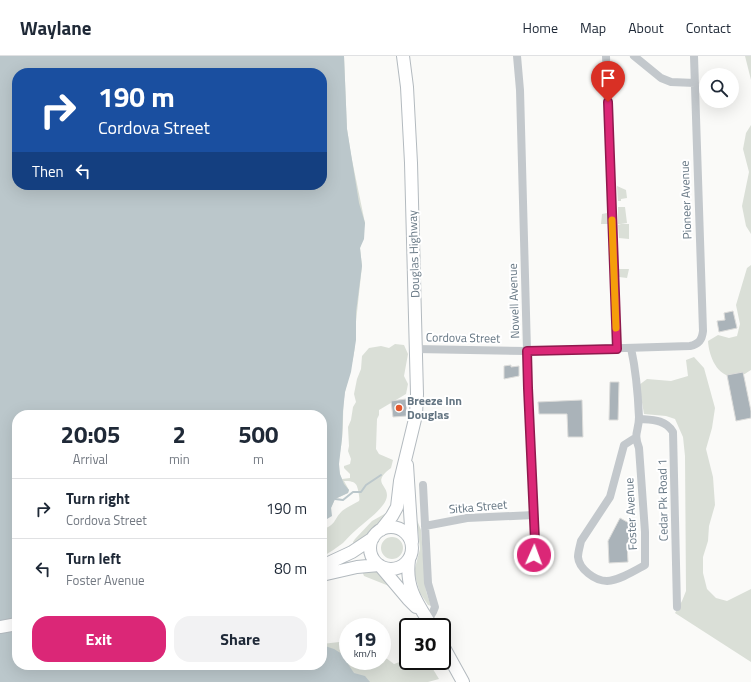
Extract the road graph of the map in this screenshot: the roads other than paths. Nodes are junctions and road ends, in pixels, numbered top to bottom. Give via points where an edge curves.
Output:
1 (403, 56) edge
2 (517, 56) edge
3 (606, 56) edge
4 (634, 56) edge
5 (694, 56) edge
6 (695, 83) junction
7 (699, 342) joint
8 (631, 348) junction
9 (416, 349) junction
10 (617, 349) junction
11 (527, 351) junction
12 (639, 419) junction
13 (635, 438) junction
14 (407, 452) junction
15 (423, 485) dead end
16 (534, 515) junction
17 (425, 526) junction
18 (377, 534) junction
19 (412, 543) junction
20 (409, 560) junction
21 (327, 564) edge
22 (380, 566) junction
23 (526, 566) dead end
24 (327, 574) edge
25 (677, 607) dead end
26 (425, 618) edge
27 (426, 618) edge
28 (428, 618) edge
29 (12, 625) edge
30 (0, 627) edge
31 (451, 660) edge
32 (463, 682) edge

1 - 9 main road, Douglas Highway via 410,125
2 - 11 street, Nowell Avenue
3 - 10 street
4 - 6 street via 666,81
5 - 6 street, Pioneer Avenue
6 - 7 street, Pioneer Avenue via 703,331
7 - 8 street, Cordova Street via 690,346
8 - 10 street, Cordova Street
8 - 12 street, Foster Avenue via 636,371
9 - 11 street, Cordova Street
9 - 14 main road, Douglas Highway via 416,415
10 - 11 street, Cordova Street
11 - 16 street, Nowell Avenue
12 - 13 street, Foster Avenue
12 - 25 street, Cedar Pk Road 1 via 662,421 673,432
13 - 13 street, Foster Avenue via 624,445 610,497 579,549 578,558 582,567 598,579 608,581 645,565 639,448
14 - 18 main road, Douglas Highway via 397,507
14 - 19 main road
15 - 17 street
16 - 17 street, Sitka Street via 467,518
16 - 23 street, Nowell Avenue via 534,555
17 - 28 street via 428,583 435,607
18 - 19 main road via 387,528 400,529
18 - 21 main road via 352,552
18 - 22 main road via 371,544 372,556
19 - 20 main road
20 - 22 main road via 399,568 387,569
20 - 27 main road via 407,574 410,586
22 - 24 main road via 357,567
22 - 26 main road
29 - 30 main road
31 - 32 main road

